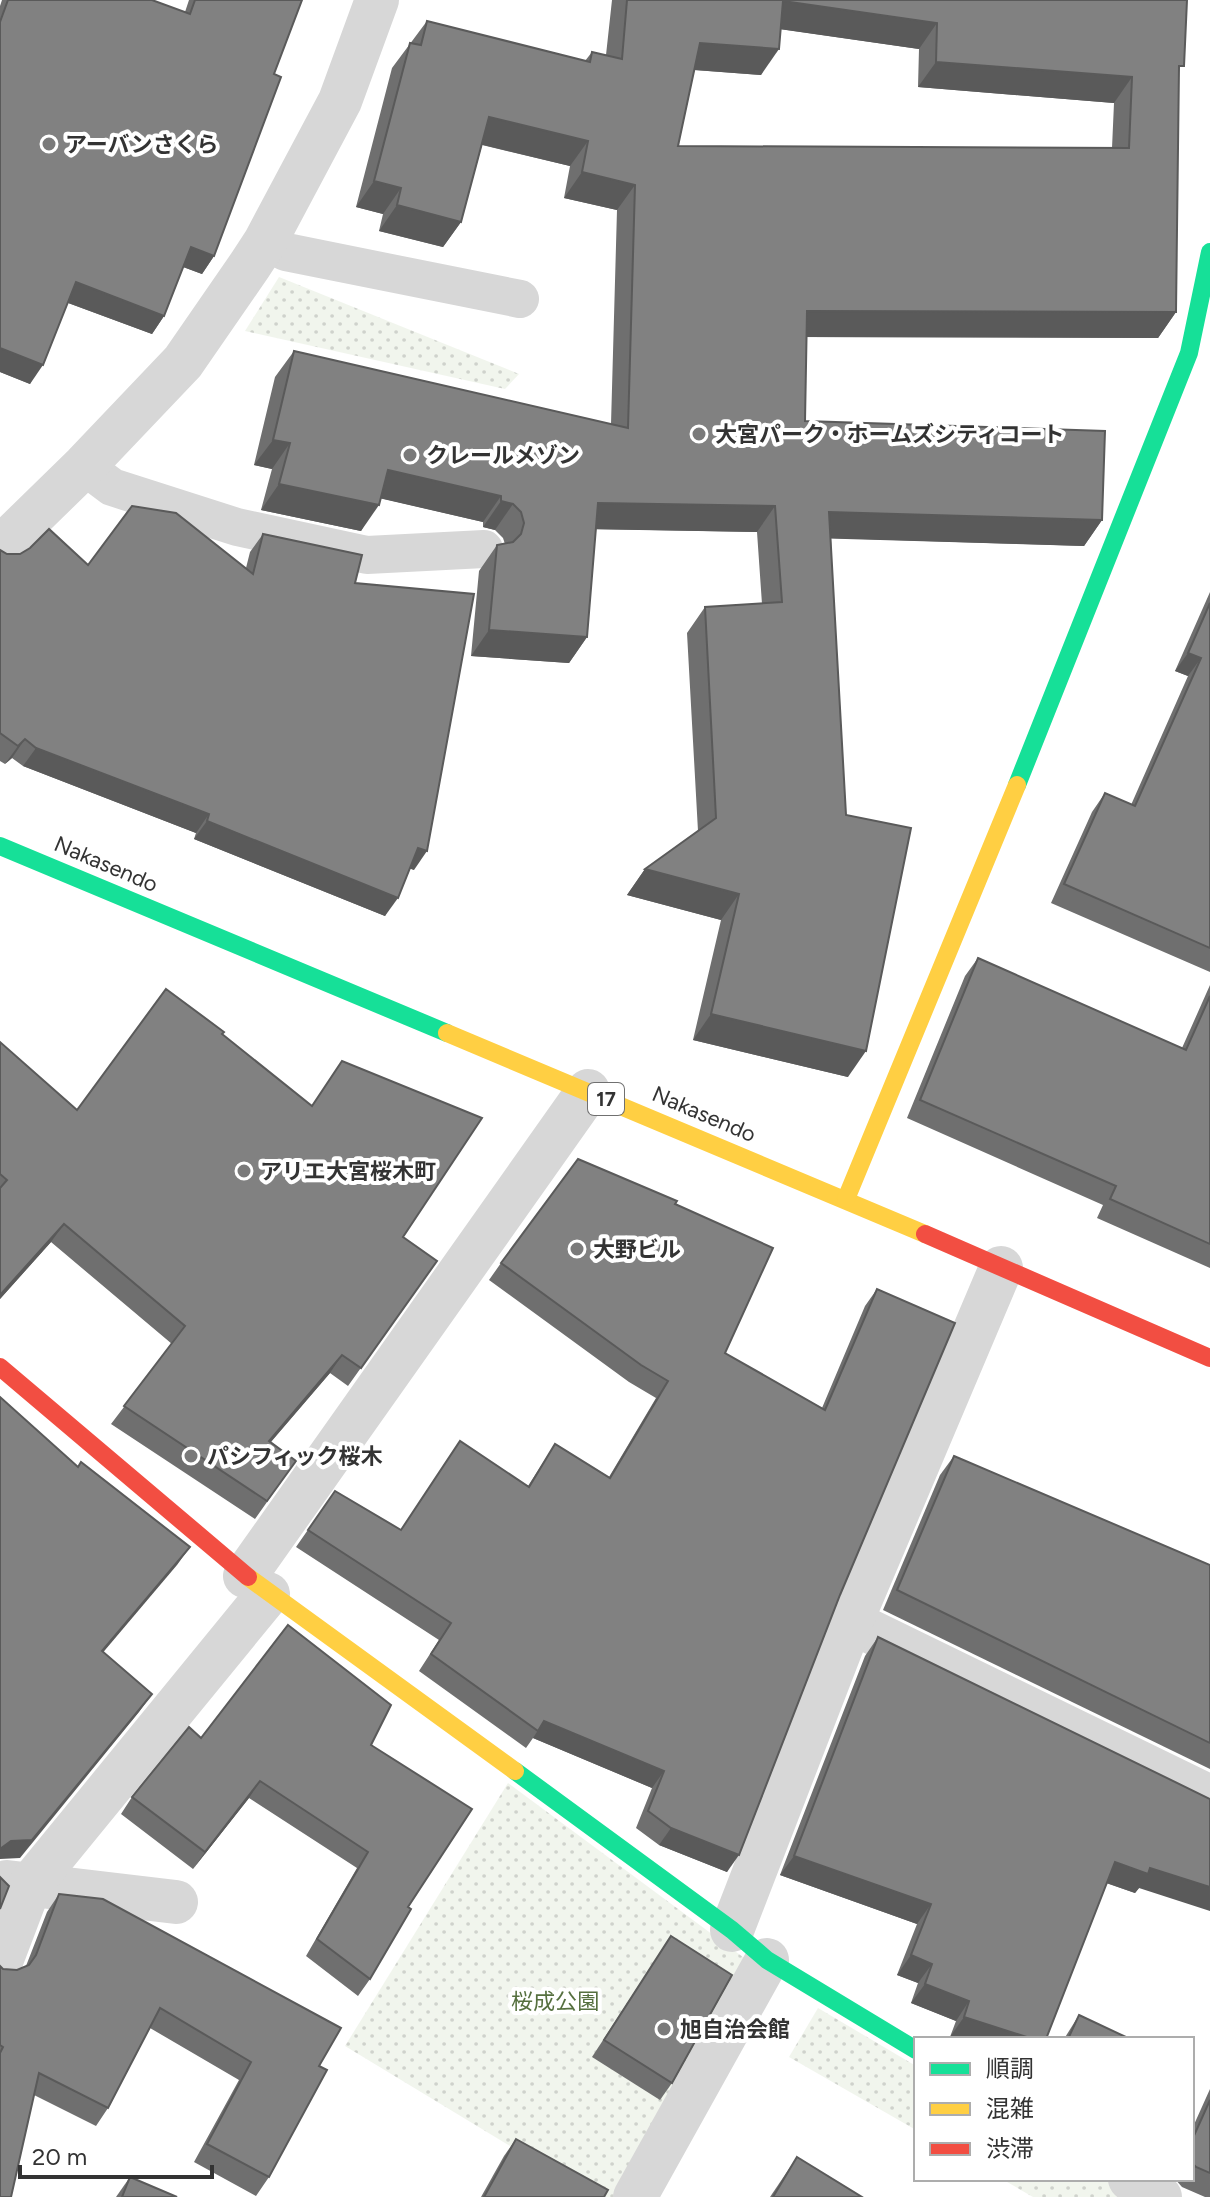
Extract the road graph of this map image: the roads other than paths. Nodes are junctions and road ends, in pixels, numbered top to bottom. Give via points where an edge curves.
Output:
1 (377, 0) edge
2 (265, 242) junction
3 (1210, 252) edge
4 (520, 299) dead end
5 (84, 466) junction
6 (0, 548) edge
7 (484, 549) dead end
8 (0, 846) edge
9 (588, 1091) junction
10 (846, 1199) junction
11 (1001, 1268) junction
12 (1210, 1358) edge
13 (0, 1367) edge
14 (257, 1585) junction
15 (851, 1622) junction
16 (1210, 1797) edge
17 (15, 1883) edge
18 (176, 1902) dead end
19 (732, 1930) junction
20 (767, 1960) junction
21 (0, 1964) edge
22 (914, 2049) edge
23 (1133, 2181) edge
24 (635, 2197) edge
25 (1160, 2197) edge

1 - 2 street via 340,101
2 - 4 lane via 286,252
2 - 5 street via 183,362
3 - 10 main road via 1189,353 1067,665
5 - 6 street
5 - 7 lane via 112,487 237,527 367,555
8 - 9 main road, Nakasendo / 17
9 - 10 main road, Nakasendo / 17
9 - 14 street
10 - 11 main road, Nakasendo / 17
11 - 12 main road, Nakasendo / 17
11 - 15 street
13 - 14 main road
14 - 17 street
14 - 19 main road
15 - 16 street
15 - 19 street
17 - 18 street
17 - 21 street
19 - 20 main road
20 - 22 main road
20 - 24 street
23 - 25 street

